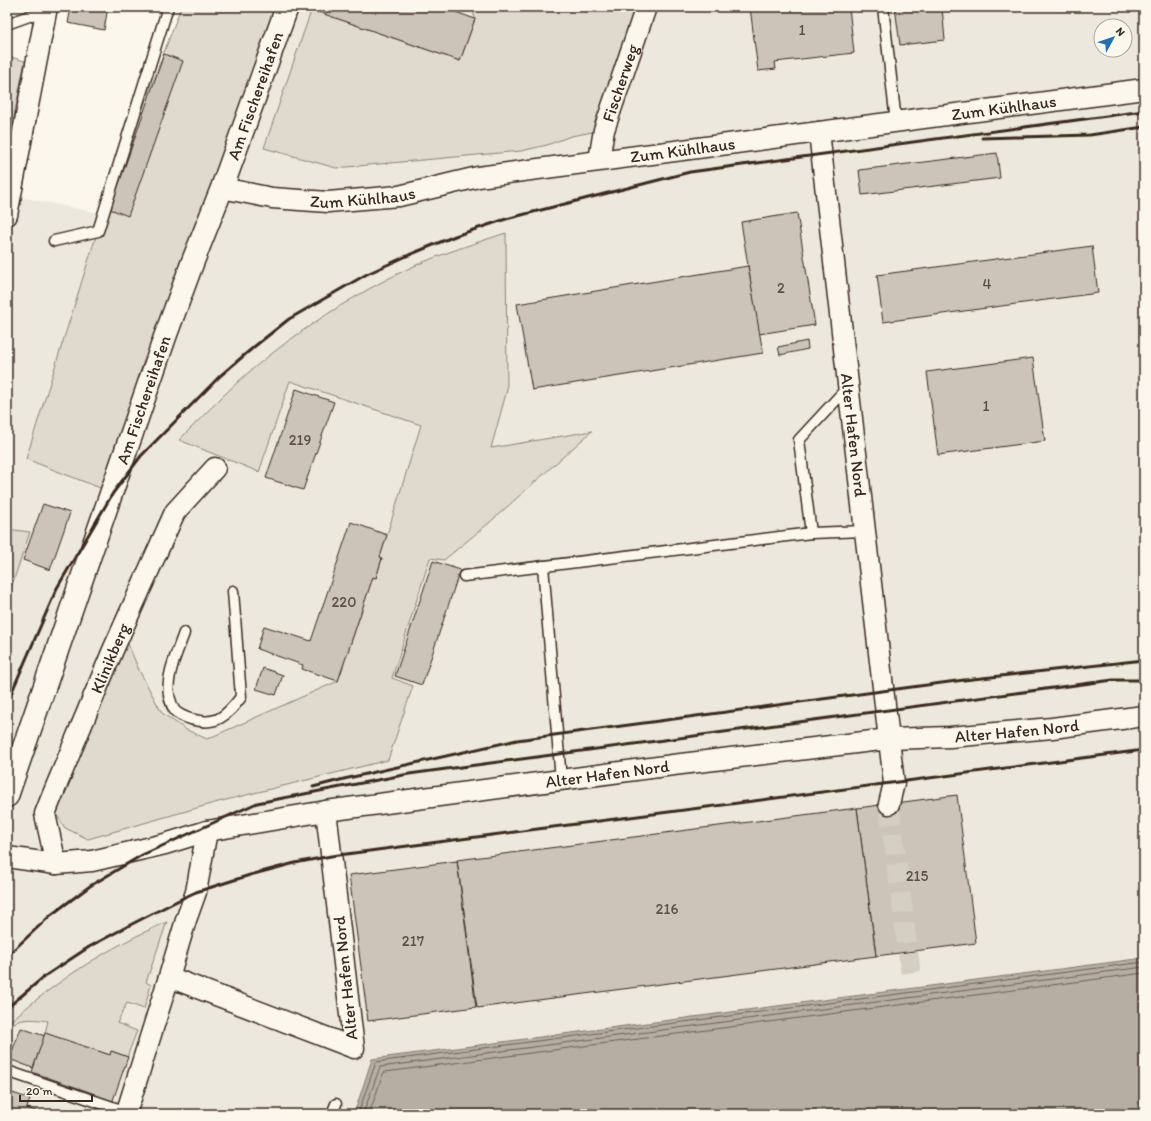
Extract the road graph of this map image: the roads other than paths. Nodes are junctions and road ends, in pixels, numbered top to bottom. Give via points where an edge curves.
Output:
1 (168, 7) edge
2 (287, 7) edge
3 (646, 7) edge
4 (883, 7) edge
5 (46, 9) edge
6 (7, 24) edge
7 (1144, 89) edge
8 (896, 122) junction
9 (819, 132) junction
10 (599, 160) junction
11 (222, 188) junction
12 (7, 215) edge
13 (54, 241) dead end
14 (848, 387) junction
15 (215, 468) dead end
16 (865, 531) junction
17 (811, 533) junction
18 (543, 566) junction
19 (464, 576) dead end
20 (233, 591) dead end
21 (184, 633) dead end
22 (1144, 716) edge
23 (889, 739) junction
24 (561, 780) junction
25 (7, 796) edge
26 (889, 804) tunnel mouth
27 (326, 811) junction
28 (207, 831) junction
29 (7, 857) edge
30 (56, 864) junction
31 (170, 977) junction
32 (7, 1071) edge
33 (336, 1104) dead end
34 (126, 1113) edge
35 (332, 1114) edge

1 - 13 lane via 98,231
2 - 11 street, Am Fischereihafen
3 - 10 street, Fischerweg via 604,130
4 - 8 lane
5 - 6 lane
5 - 12 street
7 - 8 street, Zum Kühlhaus
8 - 9 street, Zum Kühlhaus
9 - 10 street, Zum Kühlhaus
9 - 14 street, Alter Hafen Nord
10 - 11 street, Zum Kühlhaus via 478,177 399,196 335,202 272,198
11 - 25 street, Am Fischereihafen via 165,337
14 - 16 street, Alter Hafen Nord
14 - 17 lane via 799,440
15 - 30 street, Klinikberg via 175,512 113,650 50,801 45,814
16 - 17 lane
16 - 23 street, Alter Hafen Nord
17 - 18 lane
18 - 19 lane
18 - 24 lane
20 - 21 lane via 241,696 232,710 219,719 204,722 186,717 175,711 169,697 168,681
22 - 23 street, Alter Hafen Nord via 1052,728 950,737
23 - 24 street, Alter Hafen Nord
23 - 26 street, Alter Hafen Nord via 894,783
24 - 27 street, Alter Hafen Nord
27 - 28 street, Alter Hafen Nord
27 - 31 street, Alter Hafen Nord via 354,1048
28 - 30 street, Alter Hafen Nord via 92,861
28 - 31 street via 196,892
29 - 30 street, Alter Hafen Nord
31 - 34 street
32 - 34 lane
33 - 35 lane

